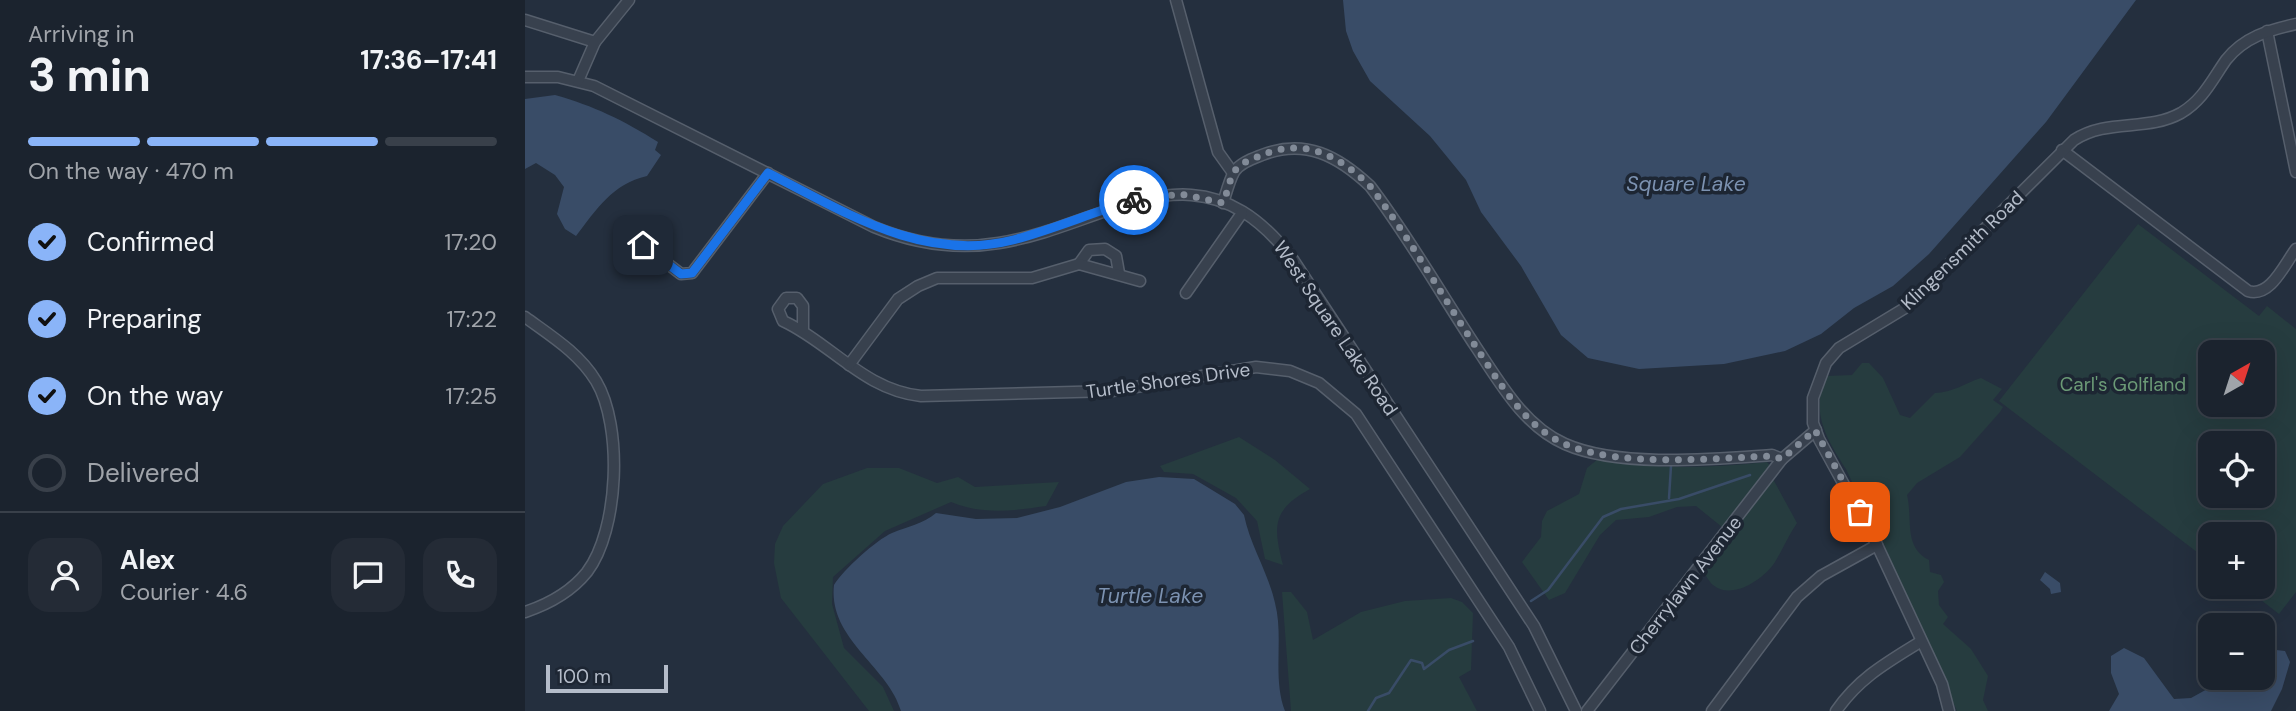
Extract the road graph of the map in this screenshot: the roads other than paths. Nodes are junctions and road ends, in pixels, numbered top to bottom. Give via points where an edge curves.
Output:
1 (629, 0) edge
2 (1176, 0) edge
3 (525, 20) edge
4 (2296, 24) edge
5 (2267, 31) junction
6 (595, 42) junction
7 (525, 77) edge
8 (578, 81) junction
9 (2062, 150) junction
10 (2296, 172) edge
11 (768, 173) junction
12 (1233, 173) junction
13 (1223, 203) junction
14 (1242, 213) junction
15 (643, 245) dead end
16 (2296, 249) edge
17 (1079, 264) junction
18 (1119, 273) junction
19 (1139, 281) dead end
20 (1185, 293) dead end
21 (525, 317) edge
22 (803, 330) dead end
23 (849, 365) junction
24 (1815, 430) junction
25 (1782, 459) junction
26 (1877, 545) junction
27 (525, 612) edge
28 (1920, 642) junction
29 (1540, 711) edge
30 (1576, 711) edge
31 (1587, 711) edge
32 (1712, 711) edge
33 (1836, 711) edge
34 (1949, 711) edge

1 - 6 street
2 - 12 street via 1218,152
3 - 6 street
4 - 5 street, Klingensmith Road
5 - 9 street, Klingensmith Road via 2234,52 2203,95 2181,113 2151,123 2097,128
5 - 10 street
6 - 8 street
7 - 8 street, West Square Lake Road
8 - 11 street, West Square Lake Road
9 - 16 street via 2248,291 2266,289
9 - 24 street, Klingensmith Road via 1905,308 1833,355 1813,398
11 - 13 street, West Square Lake Road via 892,234 947,245 1012,240 1147,197 1181,194
11 - 15 street via 692,273 681,274
12 - 13 street
12 - 25 street via 1251,160 1292,146 1325,153 1356,172 1380,199 1513,400 1534,423 1565,444 1601,454 1655,459
13 - 14 street, West Square Lake Road
14 - 20 street
14 - 30 street, West Square Lake Road via 1271,234 1294,261 1534,626
17 - 18 street
17 - 18 street via 1089,250 1105,249 1116,256
17 - 23 street via 1032,278 958,276 927,282 898,299
18 - 19 street
21 - 27 street via 569,349 596,382 611,422 613,462 608,518 593,562 563,594
22 - 23 street, Turtle Shores Drive
23 - 29 street, Turtle Shores Drive via 892,390 931,396 1112,391 1256,367 1290,371 1319,383 1356,414 1509,647
24 - 25 street, Cherrylawn Avenue
24 - 26 street, Klingensmith Road
25 - 31 street, Cherrylawn Avenue
26 - 28 street, Klingensmith Road
26 - 32 street via 1821,576 1797,597
28 - 33 street via 1866,674
28 - 34 street, Klingensmith Road via 1947,695

